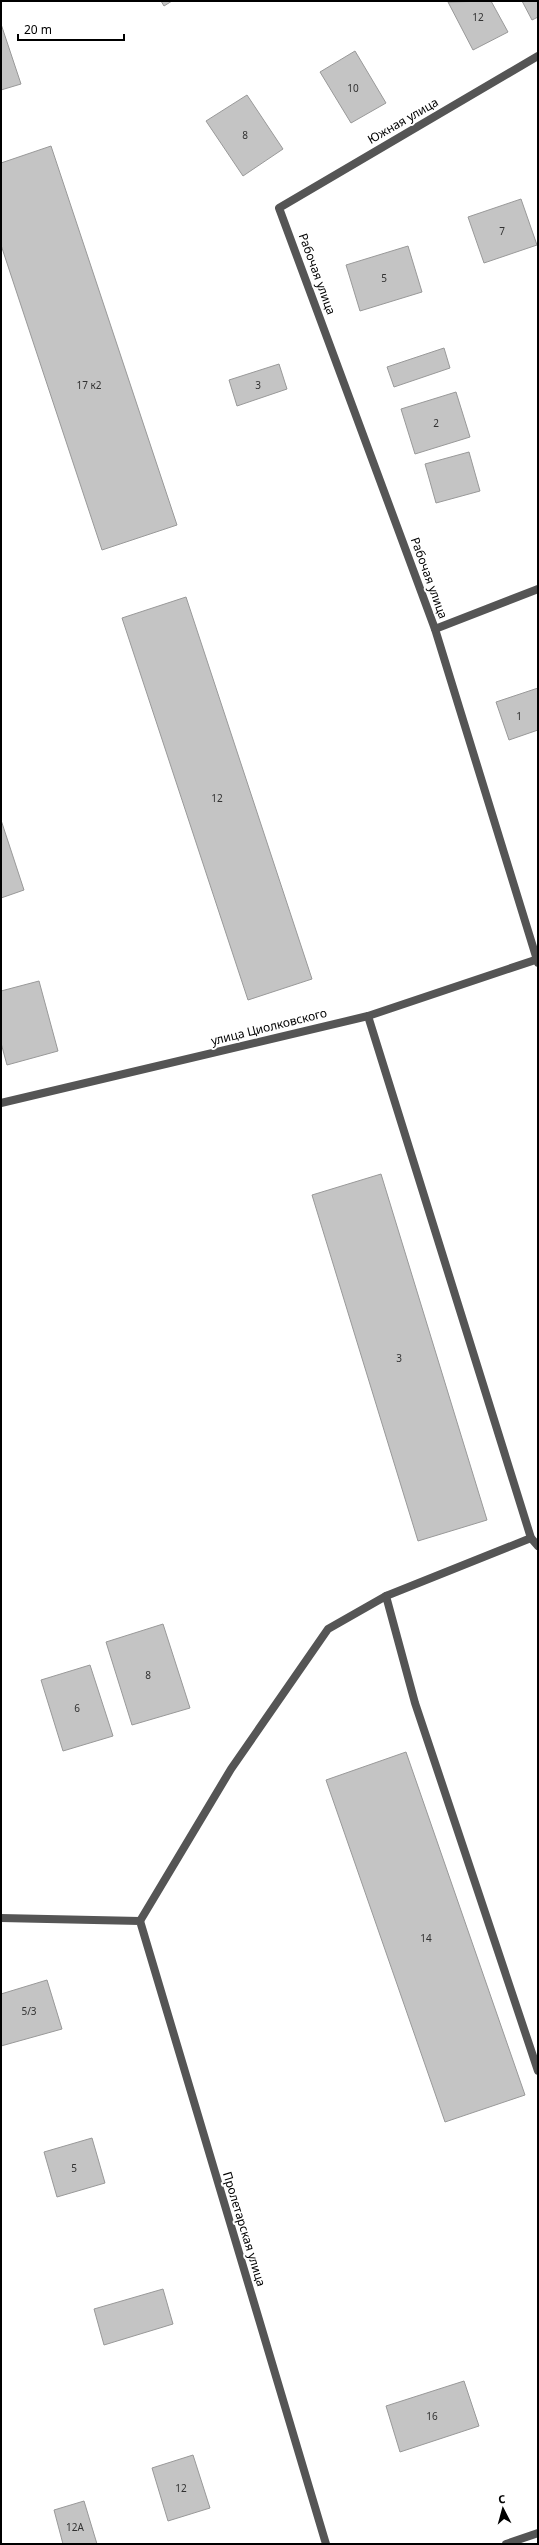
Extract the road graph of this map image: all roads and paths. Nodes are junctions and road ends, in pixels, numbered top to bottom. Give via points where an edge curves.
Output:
1 (538, 56) edge
2 (279, 208) joint
3 (538, 589) edge
4 (436, 629) junction
5 (538, 961) edge
6 (368, 1016) junction
7 (1, 1103) edge
8 (531, 1538) junction
9 (538, 1546) edge
10 (386, 1596) junction
11 (1, 1918) edge
12 (140, 1921) junction
13 (538, 2071) edge
14 (538, 2534) edge
15 (326, 2544) edge
16 (506, 2544) edge

1 - 2 street, Южная улица
2 - 4 street, Рабочая улица
3 - 4 street
4 - 5 street, Рабочая улица
5 - 6 street, улица Циолковского
6 - 7 street, улица Циолковского
6 - 8 street
8 - 9 street
8 - 10 street
10 - 12 street via 328,1628 231,1770
10 - 13 street via 415,1703
11 - 12 street
12 - 15 street, Пролетарская улица
14 - 16 street

